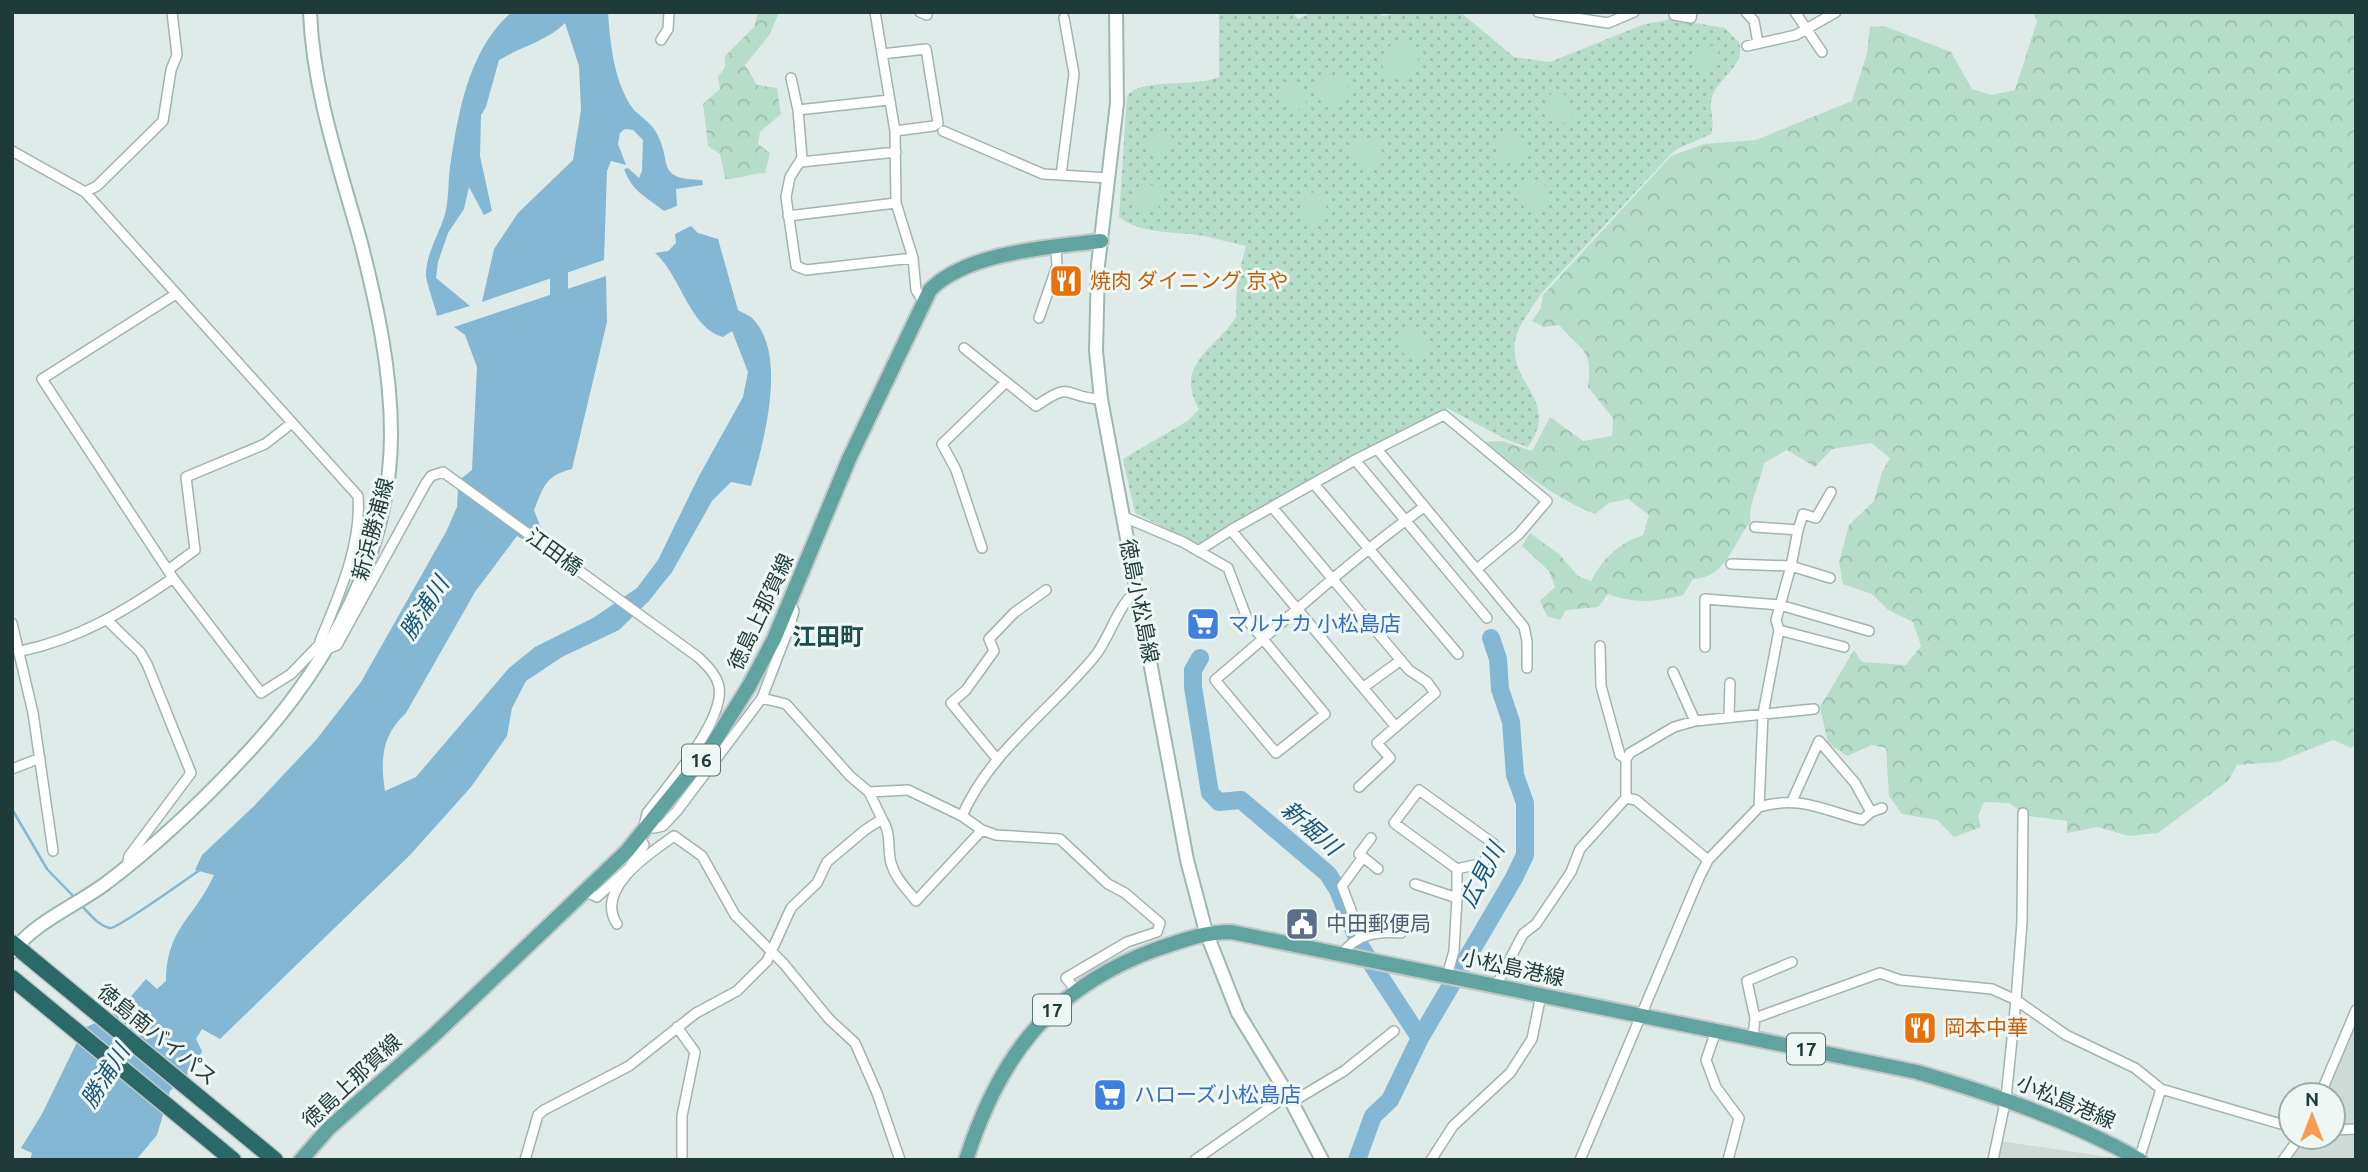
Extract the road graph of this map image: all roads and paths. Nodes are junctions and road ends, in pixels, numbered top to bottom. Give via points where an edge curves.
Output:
1 (172, 12) edge
2 (310, 12) edge
3 (669, 12) edge
4 (875, 12) edge
5 (1116, 12) edge
6 (1538, 12) edge
7 (1634, 12) edge
8 (1692, 12) edge
9 (1746, 12) edge
10 (1795, 12) edge
11 (1836, 12) edge
12 (1674, 15) dead end
13 (1064, 18) dead end
14 (1807, 27) junction
15 (661, 40) dead end
16 (1758, 43) junction
17 (1747, 46) dead end
18 (1822, 52) dead end
19 (882, 54) junction
20 (791, 78) dead end
21 (889, 100) junction
22 (798, 110) junction
23 (895, 131) junction
24 (943, 131) dead end
25 (12, 151) edge
26 (896, 152) junction
27 (801, 162) junction
28 (1061, 174) junction
29 (1108, 178) junction
30 (85, 192) junction
31 (896, 203) junction
32 (788, 216) junction
33 (1101, 241) junction
34 (1056, 247) junction
35 (913, 258) junction
36 (176, 294) junction
37 (923, 301) junction
38 (1039, 317) dead end
39 (964, 348) dead end
40 (1006, 382) junction
41 (1101, 399) junction
42 (292, 423) junction
43 (1377, 449) junction
44 (1355, 460) junction
45 (1314, 484) junction
46 (1831, 492) dead end
47 (1424, 507) junction
48 (1273, 508) junction
49 (1124, 517) junction
50 (1406, 520) junction
51 (1755, 527) dead end
52 (1231, 530) junction
53 (1798, 530) junction
54 (982, 548) dead end
55 (1369, 550) junction
56 (1198, 551) junction
57 (1731, 564) dead end
58 (1791, 566) junction
59 (1477, 569) junction
60 (171, 574) junction
61 (1830, 578) dead end
62 (1334, 579) junction
63 (1046, 590) dead end
64 (1138, 591) junction
65 (790, 603) junction
66 (1780, 605) junction
67 (1298, 610) junction
68 (1487, 618) dead end
69 (107, 620) junction
70 (12, 623) edge
71 (1779, 630) junction
72 (1869, 631) dead end
73 (1263, 640) junction
74 (1600, 646) dead end
75 (323, 647) junction
76 (1705, 647) dead end
77 (1844, 647) dead end
78 (21, 651) junction
79 (1458, 654) dead end
80 (1401, 660) junction
81 (1527, 668) dead end
82 (1673, 671) dead end
83 (1731, 683) dead end
84 (1364, 687) junction
85 (762, 698) junction
86 (1814, 709) dead end
87 (1763, 714) junction
88 (1729, 716) junction
89 (1695, 721) junction
90 (1396, 727) junction
91 (40, 758) junction
92 (997, 759) junction
93 (1626, 759) junction
94 (12, 769) edge
95 (1359, 787) dead end
96 (869, 792) junction
97 (1626, 798) junction
98 (1792, 801) junction
99 (1759, 807) junction
100 (1882, 808) dead end
101 (1871, 812) junction
102 (2023, 813) dead end
103 (962, 816) junction
104 (882, 820) junction
105 (982, 830) junction
106 (644, 832) junction
107 (1371, 838) dead end
108 (54, 851) dead end
109 (1363, 857) junction
110 (1708, 860) junction
111 (127, 866) junction
112 (630, 867) junction
113 (1378, 869) dead end
114 (1457, 869) junction
115 (1415, 884) dead end
116 (586, 892) junction
117 (1457, 898) junction
118 (617, 924) dead end
119 (1206, 932) junction
120 (1401, 933) dead end
121 (1361, 937) junction
122 (17, 949) edge
123 (771, 952) junction
124 (1342, 954) junction
125 (1792, 962) dead end
126 (1452, 977) junction
127 (12, 978) edge
128 (1496, 986) junction
129 (1076, 990) junction
130 (1541, 995) junction
131 (2016, 1000) junction
132 (2356, 1010) edge
133 (1640, 1014) junction
134 (1755, 1018) junction
135 (677, 1027) junction
136 (1394, 1031) dead end
137 (1716, 1031) junction
138 (433, 1036) junction
139 (1753, 1038) junction
140 (2326, 1081) edge
141 (2161, 1089) junction
142 (1290, 1098) junction
143 (2006, 1098) junction
144 (2277, 1123) edge
145 (233, 1160) edge
146 (275, 1160) edge
147 (301, 1160) edge
148 (310, 1160) edge
149 (524, 1160) edge
150 (682, 1160) edge
151 (900, 1160) edge
152 (966, 1160) edge
153 (1195, 1160) edge
154 (1322, 1160) edge
155 (1431, 1160) edge
156 (1580, 1160) edge
157 (1728, 1160) edge
158 (1993, 1160) edge
159 (2139, 1160) edge

1 - 30 street via 177,55 161,127
2 - 75 main road, 新浜勝浦線 via 312,54 324,108 382,332 391,435 382,512 368,564 348,609
3 - 15 street via 668,29
4 - 19 street
5 - 29 main road, 徳島小松島線 via 1117,103
6 - 7 street via 1608,23
8 - 12 street via 1691,18
9 - 16 street via 1754,21
10 - 14 street
11 - 14 street
13 - 28 street via 1074,74
14 - 16 street via 1796,35
14 - 18 street
16 - 17 street
19 - 21 street
19 - 23 street via 926,49 938,123
20 - 22 street
21 - 22 street
21 - 23 street
22 - 27 street
23 - 26 street
24 - 28 street via 1043,174
25 - 30 street
26 - 27 street
26 - 31 street
27 - 32 street via 786,186
28 - 29 street
29 - 33 main road, 徳島小松島線
30 - 36 street
31 - 32 street
31 - 35 street
32 - 35 street via 796,266 806,270
33 - 34 main road, 徳島上那賀線 / 16
33 - 41 main road, 徳島小松島線 via 1094,310
34 - 37 main road, 徳島上那賀線 / 16 via 964,267 938,282
34 - 38 street via 1057,266
35 - 37 street via 916,290
36 - 42 street
36 - 60 street via 42,379
37 - 65 main road, 徳島上那賀線 / 16 via 849,459
39 - 40 street
40 - 41 street via 1036,406 1058,391
40 - 54 street via 943,444
41 - 49 main road, 徳島小松島線
42 - 60 street via 265,444 186,477 195,550
42 - 75 street via 358,496 348,558
43 - 44 street
43 - 47 street
43 - 59 street via 1444,415 1547,501
44 - 45 street
44 - 50 street
45 - 48 street
45 - 55 street
46 - 53 street via 1815,518 1803,514
47 - 50 street
47 - 59 street
48 - 52 street
48 - 62 street
49 - 56 street
49 - 64 main road, 徳島小松島線
50 - 55 street
50 - 68 street
51 - 53 street
52 - 56 street
52 - 67 street
53 - 58 street
55 - 62 street
55 - 79 street
56 - 73 street via 1228,568 1248,621
57 - 58 street
58 - 61 street
58 - 66 street
59 - 81 street via 1524,627
60 - 69 street
60 - 75 street via 261,692
62 - 67 street
62 - 80 street
63 - 92 street via 989,639 994,652 951,703
64 - 92 street via 1124,601 1095,656
64 - 119 main road, 徳島小松島線 via 1187,860
65 - 85 street via 794,611 790,625
65 - 106 main road, 徳島上那賀線 / 16 via 729,720
66 - 71 street
66 - 72 street
66 - 76 street via 1705,599
67 - 73 street
67 - 84 street
69 - 78 street via 69,639
69 - 111 street via 147,664 191,773 129,856
70 - 78 street
71 - 77 street
71 - 87 street
73 - 73 street via 1325,714 1276,753 1215,680
74 - 93 street via 1601,686 1620,755
75 - 106 street, 江田橋 via 337,645 431,476 443,472 707,665 717,680 719,699 692,752 647,813
75 - 111 main road, 新浜勝浦線 via 289,707 251,750 179,824
78 - 91 street
80 - 84 street
80 - 90 street via 1435,693
82 - 89 street
83 - 88 street
84 - 90 street
85 - 96 street via 786,704
85 - 106 street via 677,811 663,826
86 - 87 street
87 - 88 street
87 - 99 street
88 - 89 street
89 - 93 street via 1674,727
90 - 95 street via 1377,743 1390,758
91 - 94 street
91 - 108 street
92 - 103 street via 976,784
93 - 97 street
96 - 103 street via 908,790
96 - 104 street
97 - 110 street via 1636,800
97 - 128 street via 1580,849 1571,872 1536,924 1522,934
98 - 99 street
98 - 101 street via 1862,820
98 - 101 street via 1819,741 1856,783
99 - 110 street
100 - 101 street
102 - 131 street
103 - 105 street
104 - 105 street via 896,876 916,901
104 - 123 street via 827,862 817,883 791,908
105 - 129 street via 1060,839 1108,884 1160,923 1157,932 1127,942 1066,978
106 - 112 street, 江田橋 via 644,845
106 - 116 main road, 徳島上那賀線 / 16
107 - 109 street via 1359,854
109 - 113 street
109 - 121 street via 1342,886
110 - 133 street
111 - 122 main road, 新浜勝浦線
112 - 116 street via 597,897
112 - 118 street via 611,903
112 - 123 street via 674,835 702,856 735,915
114 - 114 street via 1483,863 1494,844 1419,790 1394,823
114 - 117 street
115 - 117 street
116 - 138 main road, 徳島上那賀線 / 16
117 - 126 street
119 - 124 main road, 小松島港線 / 17 via 1231,932
119 - 129 main road, 小松島港線 / 17 via 1132,958
119 - 142 main road, 徳島小松島線 via 1238,1013
120 - 121 street
121 - 124 street
122 - 146 highway, 徳島南バイパス
123 - 135 street via 737,992
123 - 151 street via 855,1043
124 - 126 main road, 小松島港線 / 17
125 - 134 street via 1747,981
126 - 128 main road, 小松島港線 / 17
127 - 145 highway
128 - 130 main road, 小松島港線 / 17
129 - 152 main road, 小松島港線 / 17 via 1016,1049 995,1084
130 - 133 main road, 小松島港線 / 17
130 - 155 street via 1532,1039 1510,1073 1461,1116
131 - 134 street via 1992,989 1899,980 1880,973
131 - 141 street via 2066,1035 2135,1068
131 - 143 street
132 - 140 street
133 - 137 main road, 小松島港線 / 17
133 - 156 street
134 - 139 street
135 - 149 street via 629,1066 538,1115
135 - 150 street via 695,1052 682,1116
136 - 142 street via 1344,1071
137 - 139 main road, 小松島港線 / 17
137 - 157 street via 1706,1060 1716,1087 1739,1118
138 - 147 main road, 徳島上那賀線 / 16 via 329,1128
138 - 148 main road, 徳島上那賀線 / 16 via 397,1078
139 - 143 main road, 小松島港線 / 17 via 1917,1072
141 - 144 street
141 - 159 street
142 - 153 street
142 - 154 main road, 徳島小松島線
143 - 158 street
143 - 159 main road, 小松島港線 / 17

